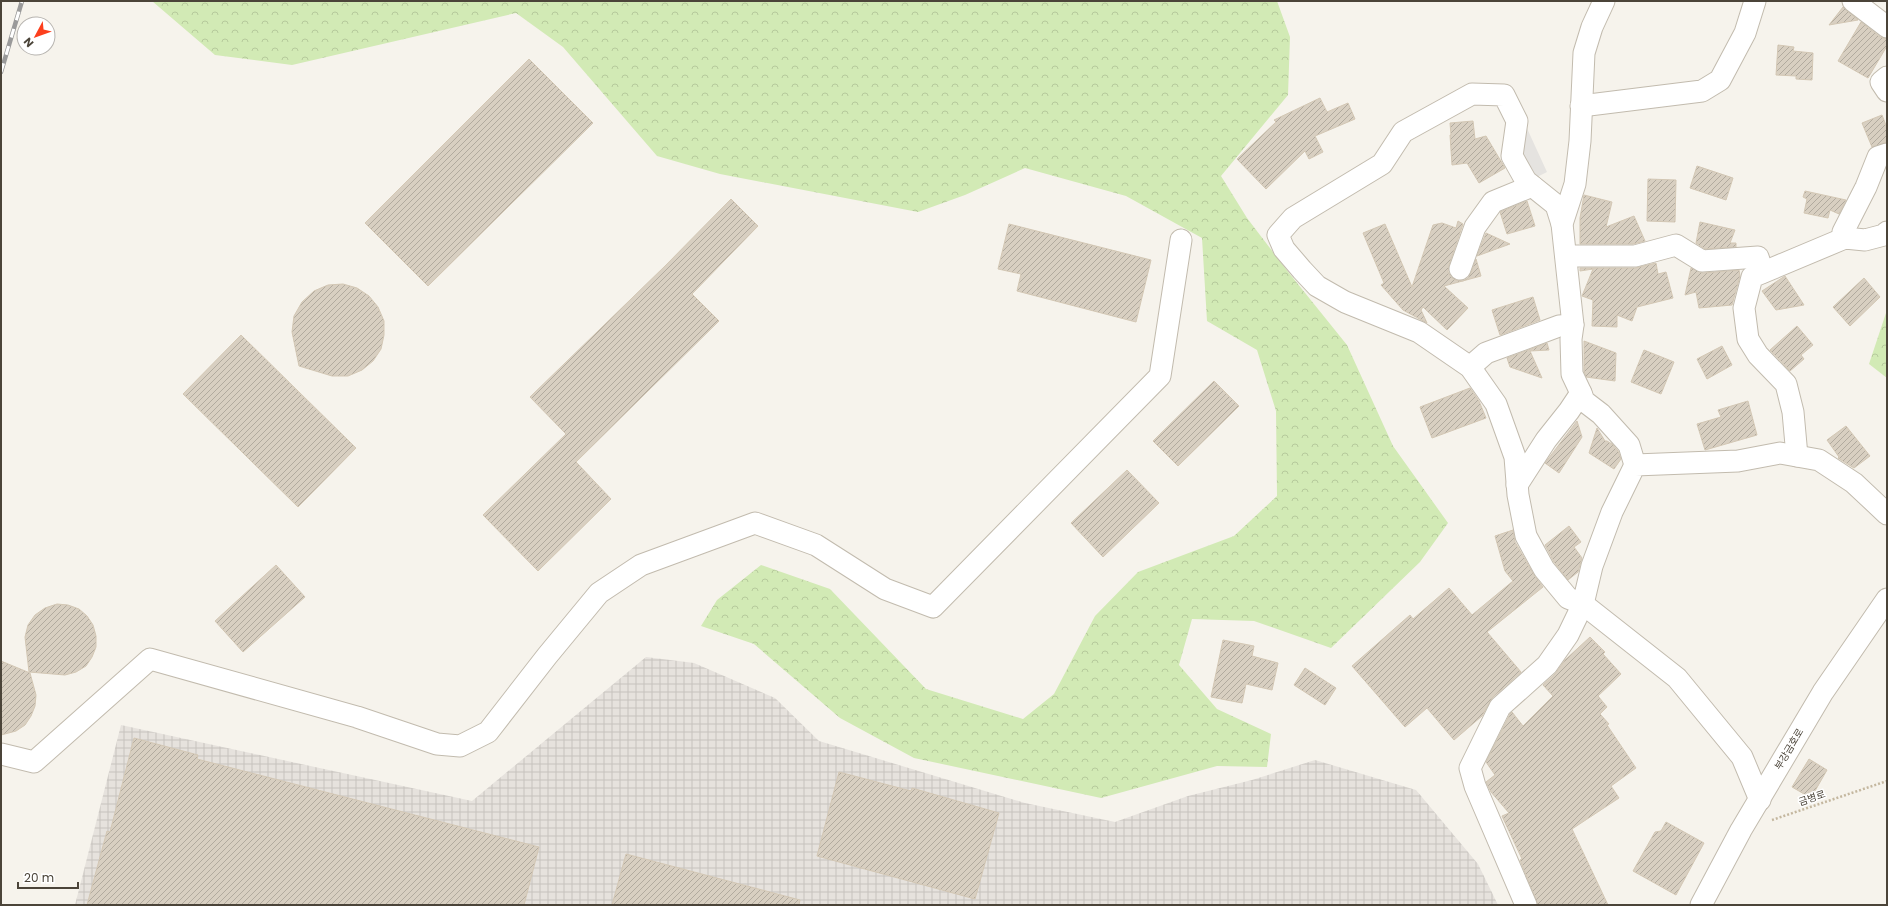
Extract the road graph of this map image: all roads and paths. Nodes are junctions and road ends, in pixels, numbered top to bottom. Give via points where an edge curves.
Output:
1 (1604, 1) edge
2 (1755, 1) edge
3 (1853, 1) edge
4 (1887, 28) edge
5 (1887, 77) edge
6 (1887, 91) edge
7 (1581, 106) junction
8 (1887, 154) edge
9 (1532, 186) junction
10 (1562, 224) junction
11 (1887, 232) edge
12 (1845, 238) junction
13 (1181, 240) dead end
14 (1566, 256) junction
15 (1460, 269) dead end
16 (1764, 272) junction
17 (1573, 325) junction
18 (1470, 367) junction
19 (1581, 393) junction
20 (1797, 456) junction
21 (1635, 464) junction
22 (1517, 486) junction
23 (1887, 514) edge
24 (1887, 598) edge
25 (1583, 604) junction
26 (1, 754) edge
27 (1887, 781) edge
28 (1760, 800) junction
29 (1770, 820) dead end
30 (1526, 905) edge
31 (1701, 905) edge

1 - 7 street via 1584,53
2 - 7 street via 1746,33 1720,80 1702,91
3 - 4 street
5 - 6 street via 1882,82
7 - 10 street via 1575,184
8 - 12 street via 1878,157 1866,187 1842,232
9 - 10 street via 1556,205
9 - 15 street via 1493,202 1476,227
9 - 18 street via 1526,181 1512,156 1517,121 1504,95 1472,94 1403,132 1382,164 1293,218 1278,234 1284,249 1317,286 1345,302 1419,332
10 - 14 street
11 - 12 street via 1865,240
12 - 16 street
13 - 26 street via 1160,376 933,607 885,589 816,545 755,523 641,565 599,593 488,732 460,746 438,744 357,717 150,659 34,762
14 - 16 street via 1635,256 1676,245 1702,260 1758,257
14 - 17 street
16 - 20 street via 1752,277 1744,308 1748,339 1758,355 1786,384 1793,412
17 - 18 street via 1559,326 1486,353
17 - 19 street via 1572,374
18 - 22 street via 1496,404 1515,457
19 - 21 street via 1584,401 1601,414 1629,444
19 - 22 street via 1546,440
20 - 21 street via 1780,453 1738,461
20 - 23 street via 1819,460 1854,483
21 - 25 street via 1612,512 1592,566
22 - 25 street via 1526,536 1544,569 1568,598
24 - 28 street, 부강금호로 via 1823,692
25 - 28 street via 1677,678 1742,757
25 - 30 street via 1568,635 1547,665 1500,707 1470,768 1475,786
27 - 29 path, 금병로
28 - 31 street, 부강금호로

